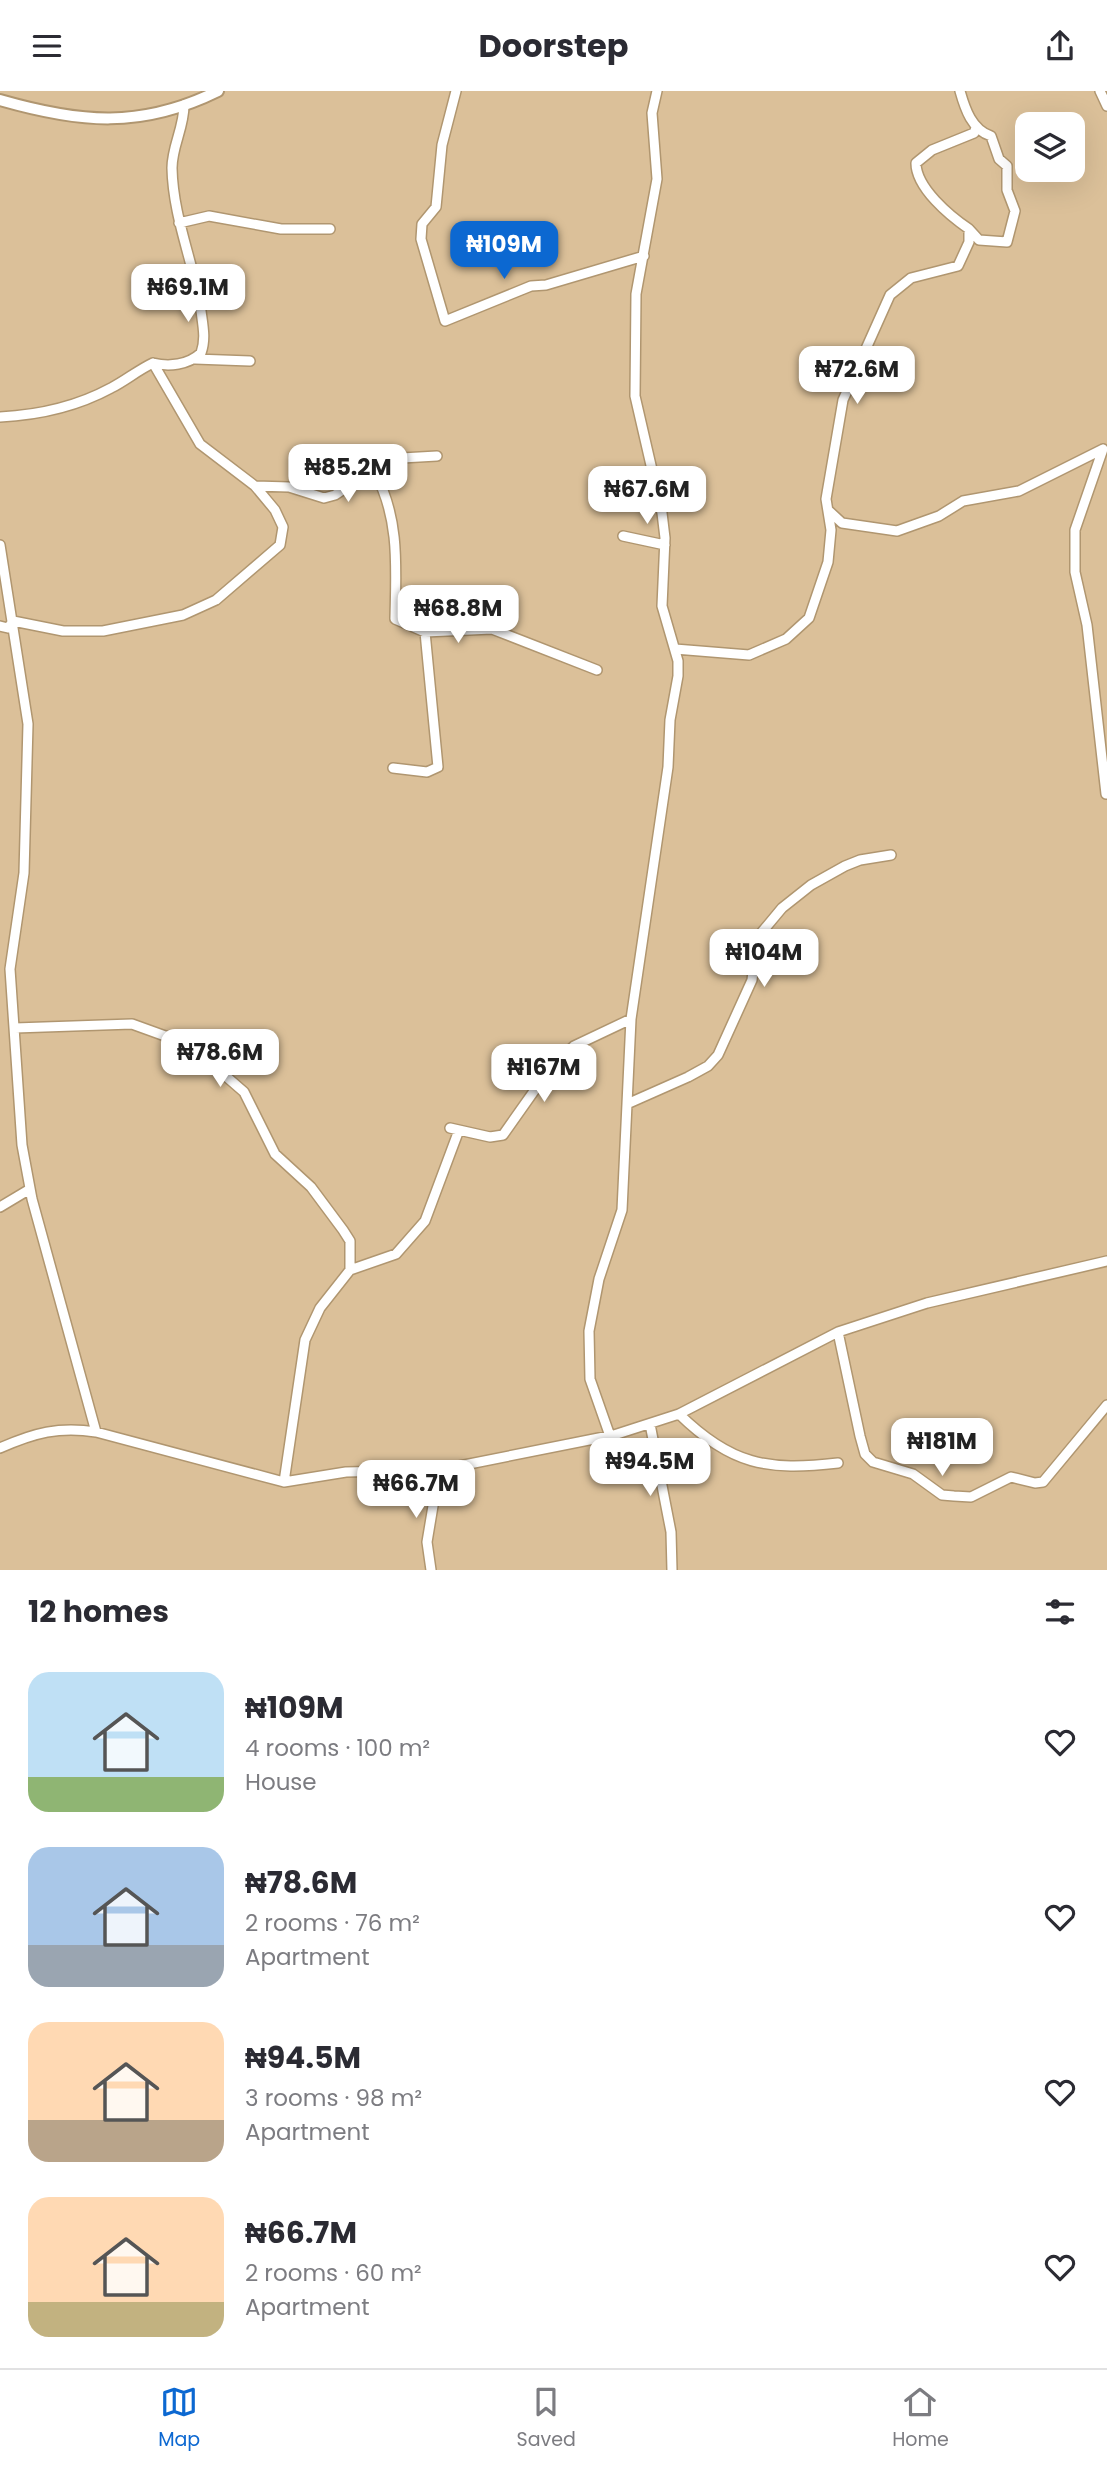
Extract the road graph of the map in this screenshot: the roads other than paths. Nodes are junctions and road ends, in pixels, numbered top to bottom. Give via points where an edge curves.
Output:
1 (7, 91) edge
2 (218, 91) edge
3 (456, 91) edge
4 (657, 91) edge
5 (960, 91) edge
6 (1100, 91) edge
7 (0, 101) edge
8 (184, 105) junction
9 (1107, 106) edge
10 (978, 132) junction
11 (180, 223) junction
12 (330, 229) dead end
13 (969, 229) junction
14 (644, 256) junction
15 (195, 359) junction
16 (250, 361) dead end
17 (153, 363) junction
18 (0, 417) edge
19 (1105, 448) edge
20 (437, 456) dead end
21 (375, 473) junction
22 (255, 485) junction
23 (828, 510) junction
24 (835, 519) junction
25 (831, 530) junction
26 (623, 535) dead end
27 (0, 545) edge
28 (665, 545) junction
29 (13, 621) junction
30 (0, 626) edge
31 (425, 632) junction
32 (675, 649) junction
33 (597, 670) dead end
34 (393, 768) dead end
35 (1106, 794) edge
36 (891, 855) dead end
37 (631, 1019) junction
38 (15, 1028) junction
39 (627, 1104) junction
40 (30, 1189) junction
41 (0, 1207) edge
42 (1107, 1261) edge
43 (350, 1270) junction
44 (838, 1332) junction
45 (1107, 1405) edge
46 (679, 1414) junction
47 (650, 1424) junction
48 (96, 1432) junction
49 (610, 1436) junction
50 (0, 1448) edge
51 (838, 1463) dead end
52 (439, 1470) junction
53 (284, 1482) junction
54 (432, 1570) edge
55 (672, 1570) edge

1 - 7 street
2 - 8 street
3 - 14 street via 442,145 436,207 422,224 421,239 445,321 531,286
4 - 14 street via 652,113 657,179
5 - 10 street
6 - 9 street
7 - 8 street via 110,121
8 - 11 street via 172,166
10 - 13 street via 920,157 916,168 941,205
10 - 13 street via 991,135 999,159 1007,166 1007,190 1015,211 1007,242 979,240
11 - 12 street via 209,216 281,229
11 - 15 street via 204,332 201,353
13 - 23 street via 969,242 958,266 911,278 899,286 884,308 843,400
14 - 28 street via 636,294 635,396
15 - 16 street
15 - 17 street via 164,366
17 - 18 street via 91,398 46,412
17 - 22 street via 200,445
19 - 24 street via 1019,491 963,501 905,529 885,531
19 - 35 street via 1075,537 1075,582 1087,625
20 - 21 street via 402,458
21 - 22 street via 324,498 289,487
21 - 31 street via 383,487 396,546 395,619
22 - 29 street via 275,510 284,534 280,545 216,600 183,615 103,631 63,631
23 - 24 street
23 - 25 street
24 - 25 street
25 - 32 street via 828,562 816,602 809,618 786,639 748,655
26 - 28 street
27 - 29 street
28 - 32 street via 662,605
29 - 30 street via 8,628
29 - 38 street via 29,724 24,873 10,969
31 - 33 street via 492,629
31 - 34 street via 438,767 427,772
32 - 37 street via 678,676 668,767
36 - 39 street via 845,866 782,908 757,938 752,979 718,1055 688,1077
37 - 39 street
37 - 43 street via 574,1047 551,1067 503,1135 490,1137 455,1129 417,1234 396,1254
38 - 40 street via 22,1145
38 - 43 street via 132,1024 190,1045 244,1092 275,1154 311,1187 343,1230 350,1241
39 - 49 street via 622,1210 599,1279 589,1331 590,1379
40 - 41 street
40 - 48 street
42 - 44 street via 927,1303
43 - 53 street via 320,1308 304,1340
44 - 45 street via 865,1454 873,1462 913,1474 942,1495 971,1497 1011,1477 1043,1482
44 - 46 street
46 - 47 street
46 - 51 street via 706,1440 753,1462 803,1467
47 - 49 street
47 - 55 street via 671,1532
48 - 50 street via 54,1429
48 - 53 street
49 - 52 street
52 - 53 street via 346,1472
52 - 54 street via 427,1542

